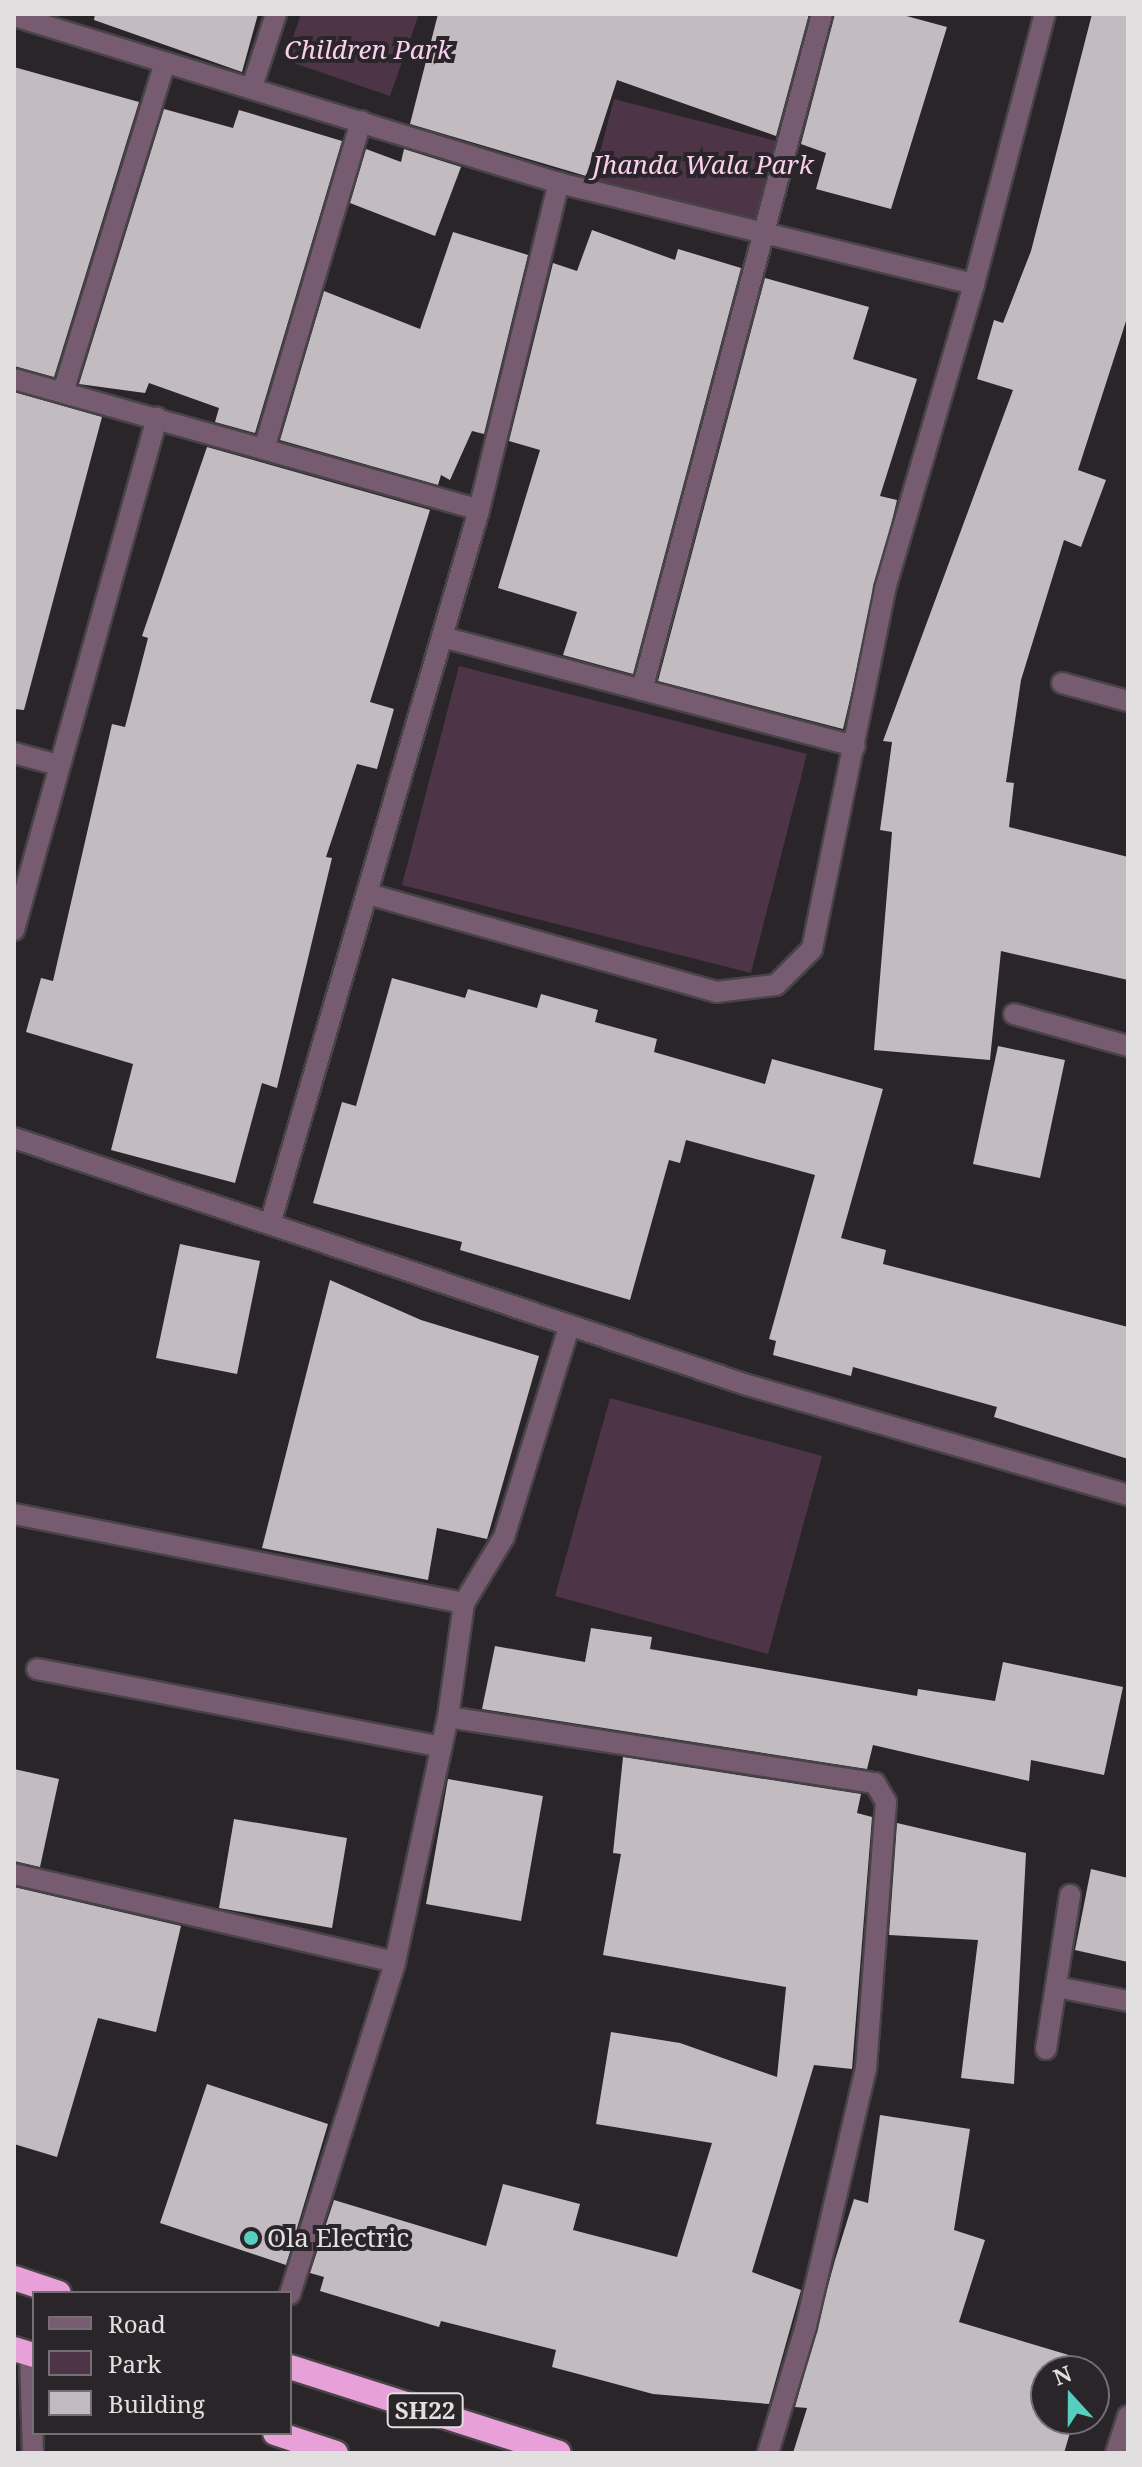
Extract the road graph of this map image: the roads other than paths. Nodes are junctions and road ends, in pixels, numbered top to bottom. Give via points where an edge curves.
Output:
1 (276, 14) edge
2 (822, 14) edge
3 (1045, 14) edge
4 (14, 16) edge
5 (165, 62) junction
6 (252, 87) junction
7 (361, 121) junction
8 (559, 183) junction
9 (764, 232) junction
10 (974, 284) junction
11 (14, 379) edge
12 (63, 392) junction
13 (157, 418) junction
14 (264, 449) junction
15 (479, 510) junction
16 (442, 637) junction
17 (1062, 683) dead end
18 (642, 690) junction
19 (1128, 701) edge
20 (855, 746) junction
21 (14, 753) edge
22 (58, 765) junction
23 (368, 894) junction
24 (14, 930) edge
25 (1014, 1014) dead end
26 (1128, 1046) edge
27 (14, 1138) edge
28 (270, 1224) junction
29 (569, 1327) junction
30 (1128, 1495) edge
31 (14, 1514) edge
32 (464, 1603) junction
33 (37, 1669) dead end
34 (448, 1717) junction
35 (442, 1747) junction
36 (14, 1874) edge
37 (1070, 1895) dead end
38 (395, 1962) junction
39 (1057, 1987) junction
40 (1128, 2001) edge
41 (1046, 2049) dead end
42 (14, 2278) edge
43 (53, 2291) edge
44 (291, 2291) edge
45 (26, 2352) edge
46 (292, 2368) edge
47 (1128, 2416) edge
48 (281, 2435) edge
49 (1121, 2445) edge
50 (33, 2453) edge
51 (336, 2453) edge
52 (559, 2453) edge
53 (768, 2453) edge

1 - 6 street
2 - 9 street
3 - 10 street
4 - 5 street
5 - 6 street
5 - 12 street
6 - 7 street
7 - 8 street
7 - 14 street
8 - 9 street
8 - 15 street
9 - 10 street
9 - 18 street
10 - 20 street via 885,589
11 - 12 street
12 - 13 street
13 - 14 street
13 - 22 street
14 - 15 street
15 - 16 street
16 - 18 street
16 - 23 street
17 - 19 street
18 - 20 street
20 - 23 street via 812,949 776,985 716,992
21 - 22 street
22 - 24 street
23 - 28 street
25 - 26 street
27 - 28 street
28 - 29 street
29 - 30 street
29 - 32 street via 504,1537
31 - 32 street
32 - 34 street
33 - 35 street
34 - 35 street
34 - 53 street via 875,1783 886,1802 866,2068 806,2326
35 - 38 street
36 - 38 street
37 - 39 street
38 - 44 street
39 - 40 street
39 - 41 street
42 - 43 highway
45 - 50 street
46 - 52 highway, SH22
47 - 49 street
48 - 51 highway

